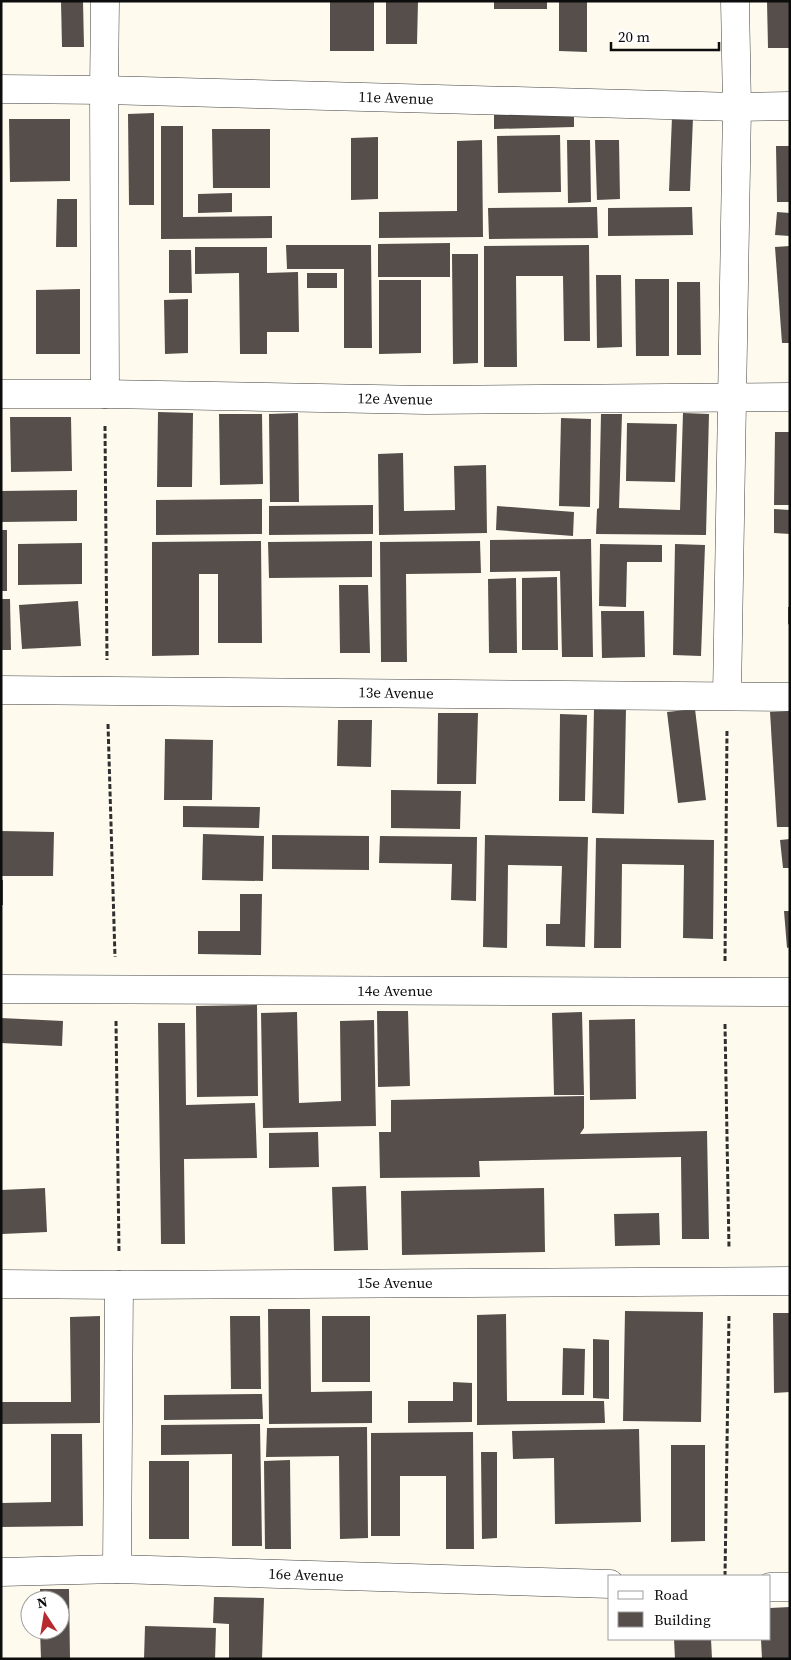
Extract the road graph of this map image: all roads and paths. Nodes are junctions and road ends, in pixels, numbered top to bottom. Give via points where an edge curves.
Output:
1 (105, 1) edge
2 (735, 1) edge
3 (1, 89) edge
4 (104, 90) junction
5 (790, 106) edge
6 (737, 107) junction
7 (1, 394) edge
8 (105, 394) junction
9 (733, 396) junction
10 (790, 397) edge
11 (1, 690) edge
12 (107, 691) junction
13 (727, 696) junction
14 (790, 697) edge
15 (1, 989) edge
16 (725, 992) junction
17 (790, 992) edge
18 (730, 1281) junction
19 (790, 1281) edge
20 (1, 1284) edge
21 (119, 1285) junction
22 (117, 1569) junction
23 (1, 1572) edge
24 (725, 1575) edge
25 (608, 1584) edge
26 (771, 1587) edge
27 (790, 1587) edge

1 - 4 street
2 - 6 street
3 - 4 street, 11e Avenue
4 - 6 street, 11e Avenue
4 - 8 street
5 - 6 street, 11e Avenue
6 - 9 street
7 - 8 street, 12e Avenue
8 - 9 street, 12e Avenue via 426,400
8 - 12 path
9 - 10 street, 12e Avenue
9 - 13 street
11 - 12 street, 13e Avenue
12 - 13 street, 13e Avenue
13 - 14 street, 13e Avenue
13 - 16 path
15 - 16 street, 14e Avenue
16 - 17 street, 14e Avenue
16 - 18 path
18 - 19 street, 15e Avenue
18 - 21 street, 15e Avenue
18 - 24 path
20 - 21 street, 15e Avenue
21 - 22 street
22 - 23 street, 16e Avenue
22 - 25 street, 16e Avenue
26 - 27 street

